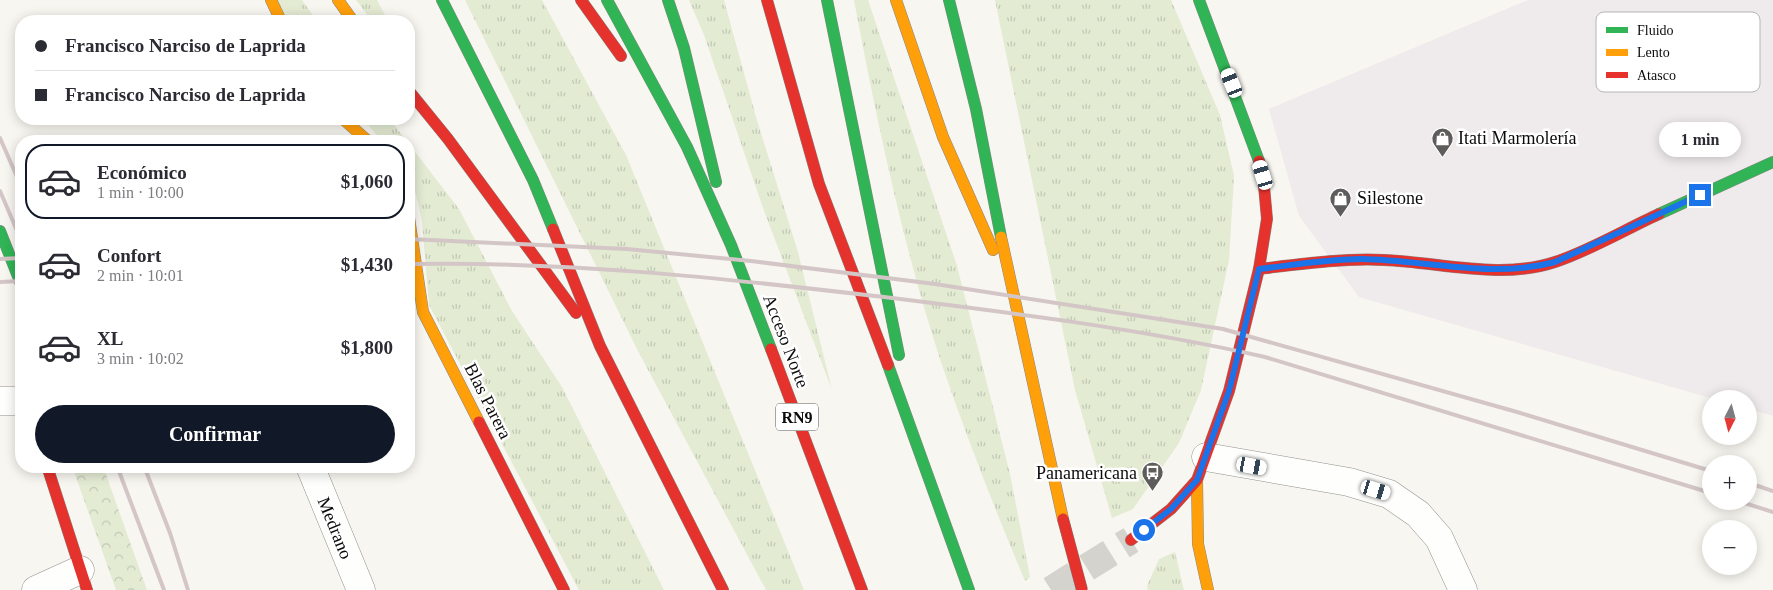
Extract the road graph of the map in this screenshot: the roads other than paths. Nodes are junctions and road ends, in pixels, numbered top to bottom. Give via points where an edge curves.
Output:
1 (271, 0) edge
2 (338, 0) edge
3 (442, 0) edge
4 (581, 0) edge
5 (607, 0) edge
6 (668, 0) edge
7 (767, 0) edge
8 (827, 0) edge
9 (896, 0) edge
10 (949, 0) edge
11 (1199, 0) edge
12 (279, 15) edge
13 (349, 15) edge
14 (415, 97) edge
15 (350, 125) edge
16 (361, 135) edge
17 (687, 147) junction
18 (1773, 162) edge
19 (0, 231) edge
20 (731, 245) junction
21 (415, 258) edge
22 (15, 269) edge
23 (1259, 269) junction
24 (1014, 300) junction
25 (600, 346) junction
26 (0, 401) edge
27 (15, 401) edge
28 (914, 432) junction
29 (1202, 468) junction
30 (49, 473) edge
31 (313, 473) edge
32 (1131, 540) tunnel mouth
33 (84, 580) edge
34 (36, 590) edge
35 (361, 590) edge
36 (564, 590) edge
37 (723, 590) edge
38 (862, 590) edge
39 (969, 590) edge
40 (1082, 590) edge
41 (1208, 590) edge
42 (1464, 590) edge

1 - 12 main road
2 - 13 main road
3 - 25 main road via 533,180
4 - 17 main road
5 - 17 main road
6 - 20 main road via 684,48
7 - 28 main road via 819,184
8 - 28 main road
9 - 24 main road via 943,136
10 - 24 main road via 976,109
11 - 23 main road via 1238,99 1263,175 1267,219
14 - 25 main road
15 - 16 main road
17 - 20 main road
18 - 23 main road via 1555,262 1531,268 1506,270 1361,259
19 - 22 main road
20 - 38 main road, Acceso Norte / RN9
21 - 36 main road, Blas Parera via 423,312
23 - 29 main road via 1229,391
24 - 40 main road, bridge
25 - 37 main road
26 - 27 street
28 - 39 main road
29 - 32 main road via 1171,509
29 - 41 main road via 1198,550
29 - 42 street via 1349,482 1389,494 1418,514 1439,538
30 - 33 main road
31 - 35 street, Medrano
33 - 34 street

